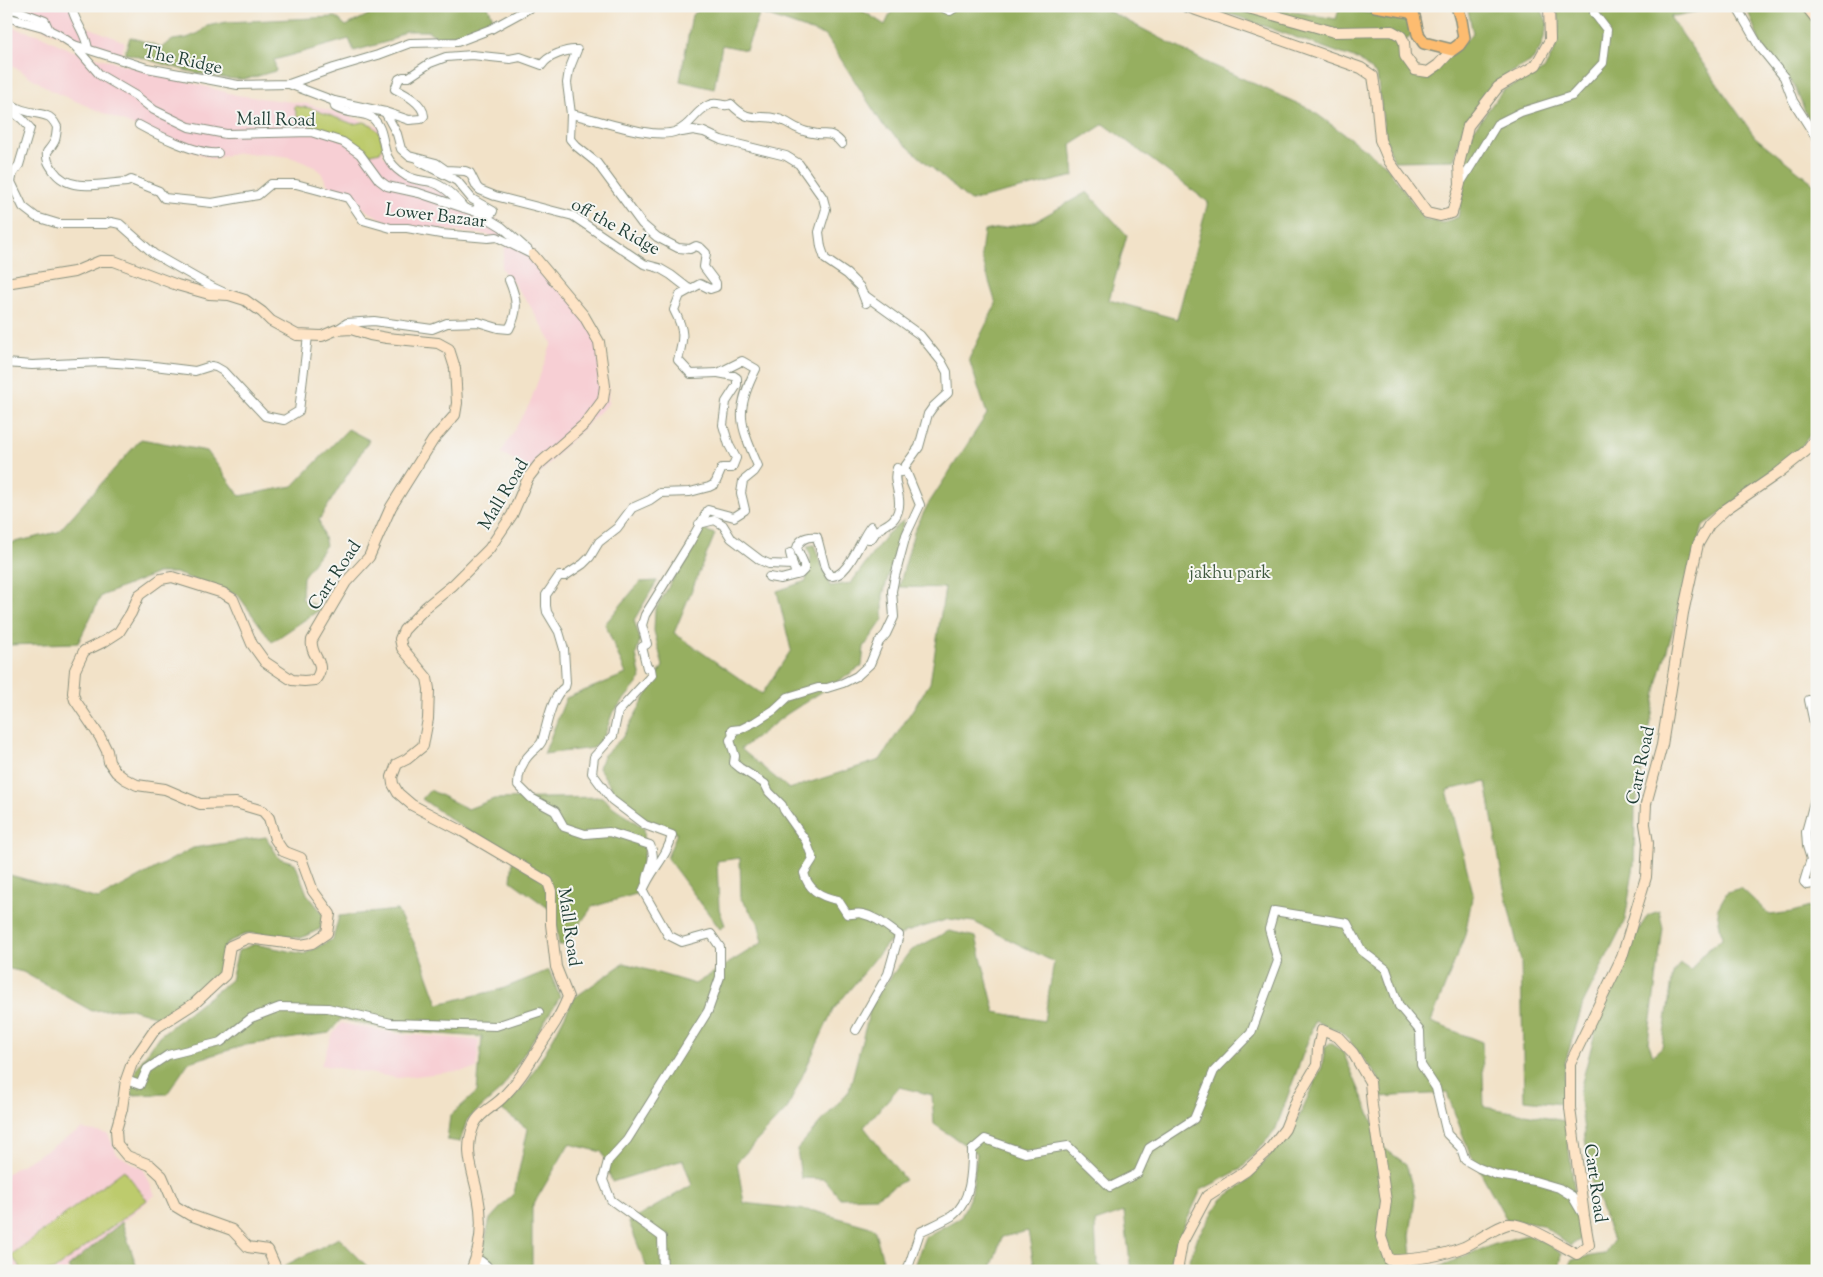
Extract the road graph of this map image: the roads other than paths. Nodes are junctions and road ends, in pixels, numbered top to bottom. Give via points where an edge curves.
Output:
1 (533, 6) edge
2 (939, 6) edge
3 (958, 6) edge
4 (1185, 6) edge
5 (1241, 6) edge
6 (1375, 6) edge
7 (1457, 6) edge
8 (1549, 6) edge
9 (1595, 6) edge
10 (1736, 6) edge
11 (1806, 6) edge
12 (6, 9) edge
13 (73, 12) dead end
14 (6, 17) edge
15 (1817, 20) edge
16 (49, 30) junction
17 (457, 42) junction
18 (74, 45) junction
19 (88, 49) junction
20 (1452, 50) junction
21 (438, 59) junction
22 (289, 84) junction
23 (6, 100) edge
24 (334, 101) junction
25 (6, 108) edge
26 (385, 112) junction
27 (571, 114) junction
28 (139, 125) dead end
29 (675, 133) junction
30 (1817, 139) edge
31 (842, 144) dead end
32 (218, 153) dead end
33 (409, 156) junction
34 (1460, 184) junction
35 (463, 207) junction
36 (533, 255) junction
37 (509, 280) dead end
38 (6, 283) edge
39 (689, 289) junction
40 (863, 294) junction
41 (230, 295) junction
42 (866, 303) dead end
43 (336, 330) junction
44 (308, 336) junction
45 (6, 363) edge
46 (718, 373) junction
47 (1817, 436) edge
48 (901, 472) junction
49 (699, 524) junction
50 (790, 553) dead end
51 (793, 565) junction
52 (796, 575) junction
53 (769, 577) dead end
54 (1809, 700) dead end
55 (1817, 737) edge
56 (1817, 791) edge
57 (647, 880) junction
58 (1817, 881) edge
59 (539, 1012) dead end
60 (856, 1030) dead end
61 (126, 1080) junction
62 (1584, 1216) junction
63 (473, 1267) edge
64 (272, 1271) edge
65 (491, 1271) edge
66 (664, 1271) edge
67 (907, 1271) edge
68 (1177, 1271) edge

1 - 17 street via 491,29
2 - 3 street via 950,11
4 - 34 main road via 1361,68 1372,76 1380,140 1389,161 1428,214 1452,213
5 - 20 main road via 1334,32 1392,31 1401,36 1405,56 1416,70 1428,72
6 - 20 main road via 1410,12 1424,43
7 - 20 main road via 1464,38
8 - 34 main road via 1550,40 1536,65 1498,87 1468,126 1459,164
9 - 34 street via 1594,13 1607,30 1603,63 1572,96 1521,112 1497,124
10 - 30 street via 1759,46 1784,77 1793,101
11 - 15 main road
12 - 16 street via 45,21
13 - 19 street via 86,37
14 - 16 street, Mall Road
16 - 18 street, Mall Road
17 - 21 street
17 - 22 street, The Ridge via 410,43
18 - 19 street, The Ridge
18 - 35 street, Mall Road via 100,75 154,110 189,127 226,134 312,132 343,142 360,154 387,186
19 - 22 street, The Ridge via 147,68 238,86
21 - 26 street, The Ridge via 410,77 399,79 395,85 395,89 421,108 424,116 409,120
21 - 27 street via 472,55 520,57 542,65 553,55 577,50 567,83
22 - 24 street, The Ridge
23 - 36 street, Lower Bazaar via 29,112 48,116 58,127 54,144 47,152 47,160 66,183 131,180 159,191 164,198 212,203 258,195 271,184 296,184 348,198 363,220 392,228 498,237
24 - 26 street, The Ridge
24 - 35 street via 338,109 371,117 378,124 388,158 404,175 441,186
25 - 41 street via 30,128 11,182 23,208 36,217 60,224 120,224 154,254
26 - 33 street via 401,149
27 - 29 street via 650,134
27 - 39 street via 570,139 596,163 642,224 678,248 696,246 706,253 704,267 711,273 716,287 710,289 700,284
28 - 32 street via 199,151
29 - 31 street via 687,126 706,106 731,104 752,118 780,119 797,129 834,136
29 - 40 street via 704,132 721,140 786,156 799,164 823,198 826,209 819,232 825,258 860,286
33 - 35 street via 457,181 472,198 493,211 464,204
33 - 39 street, off the Ridge via 436,163 446,170 470,173 480,190 495,196 574,216 644,264 659,268
35 - 36 street, Mall Road via 502,227
36 - 63 main road, Mall Road via 584,316 599,342 605,386 603,400 586,422 528,478 512,515 489,549 453,585 426,606 400,639 402,648 427,678 428,720 423,746 398,764 392,777 393,784 412,805 548,882 556,967 568,997 521,1077 474,1123 468,1155 481,1217
37 - 43 street via 516,303 516,316 510,329 478,322 447,323 432,329 374,321 347,323
38 - 41 main road, Cart Road via 74,272 100,261 114,260 177,285 209,294
39 - 46 street via 680,295 674,310 684,338 678,360 691,374
40 - 42 street
40 - 48 street via 920,335 948,372 948,393 928,414 919,447
41 - 44 main road, Cart Road via 245,300 271,322 297,335
43 - 44 main road, Cart Road via 322,336
43 - 61 main road, Cart Road via 351,329 387,338 438,343 449,349 456,368 457,403 455,415 432,440 391,507 369,557 346,582 312,640 310,647 321,666 320,674 315,680 292,680 265,662 252,644 233,599 223,592 172,577 161,579 138,595 119,632 84,651 75,670 75,700 100,737 116,772 125,780 165,789 200,804 236,803 263,811 283,851 301,858 313,891 330,914 327,933 312,943 301,945 248,938 230,946 225,975 194,1003 156,1028 132,1063
44 - 45 street via 299,412 284,420 265,416 216,366 195,371 102,362 32,366
46 - 49 street via 742,361 756,369 745,393 741,414 758,466 743,481 744,510 734,517 708,510
46 - 57 street via 737,378 737,385 726,402 723,425 736,458 732,468 722,468 709,487 690,492 660,493 632,508 617,528 599,542 587,560 565,576 558,576 546,595 547,612 560,632 564,649 566,682 549,716 542,742 525,760 518,777 518,785 523,792 555,811 564,827 585,834 609,832 650,845 653,859
47 - 62 main road, Cart Road via 1806,451 1726,509 1709,525 1698,544 1662,745 1646,804 1646,877 1622,957 1570,1064 1570,1108
48 - 52 street via 897,468 894,474 898,512 889,524 868,539 871,526 859,543 855,556 839,574 830,576 827,573 817,537 808,536 798,543 804,570
48 - 60 street via 906,471 920,505 906,535 895,576 892,591 894,617 870,664 858,676 843,683 788,697 755,722 732,730 730,740 734,763 765,784 806,841 813,859 804,873 812,890 828,899 838,900 847,914 859,913 877,918 899,935 888,974
49 - 51 street via 715,520 731,538 760,560 769,564
49 - 57 street via 645,615 642,626 647,644 642,647 652,675 618,712 612,736 594,757 592,773 612,800 645,825 672,835 670,846
50 - 51 street
51 - 52 street
52 - 53 street via 782,579
54 - 55 street
56 - 58 street via 1806,832 1811,859 1804,882 1807,885
57 - 66 street via 643,891 668,935 682,942 711,934 720,947 720,977 708,1012 627,1140 608,1160 604,1180 611,1200 662,1237
59 - 61 street via 496,1026 391,1023 328,1008 280,1007 251,1018 221,1042 168,1056 147,1069 140,1085
61 - 64 main road, Cart Road via 116,1130 117,1144 126,1156 150,1166 162,1176 175,1206 232,1230 248,1247 268,1250 275,1266
62 - 67 street via 1572,1196 1559,1188 1497,1175 1465,1160 1461,1148 1447,1134 1436,1088 1420,1065 1420,1031 1399,1006 1386,969 1362,951 1346,923 1274,911 1269,929 1278,961 1258,1015 1251,1033 1214,1071 1194,1119 1149,1148 1138,1173 1110,1187 1068,1146 1025,1153 985,1139 972,1150 972,1170 964,1201 952,1215 920,1232
62 - 68 main road, Cart Road via 1589,1245 1577,1254 1536,1230 1509,1224 1463,1247 1418,1260 1389,1260 1381,1237 1386,1201 1370,1082 1353,1053 1338,1037 1322,1030 1317,1064 1285,1129 1268,1151 1246,1171 1207,1196 1182,1243
63 - 65 street via 481,1262

